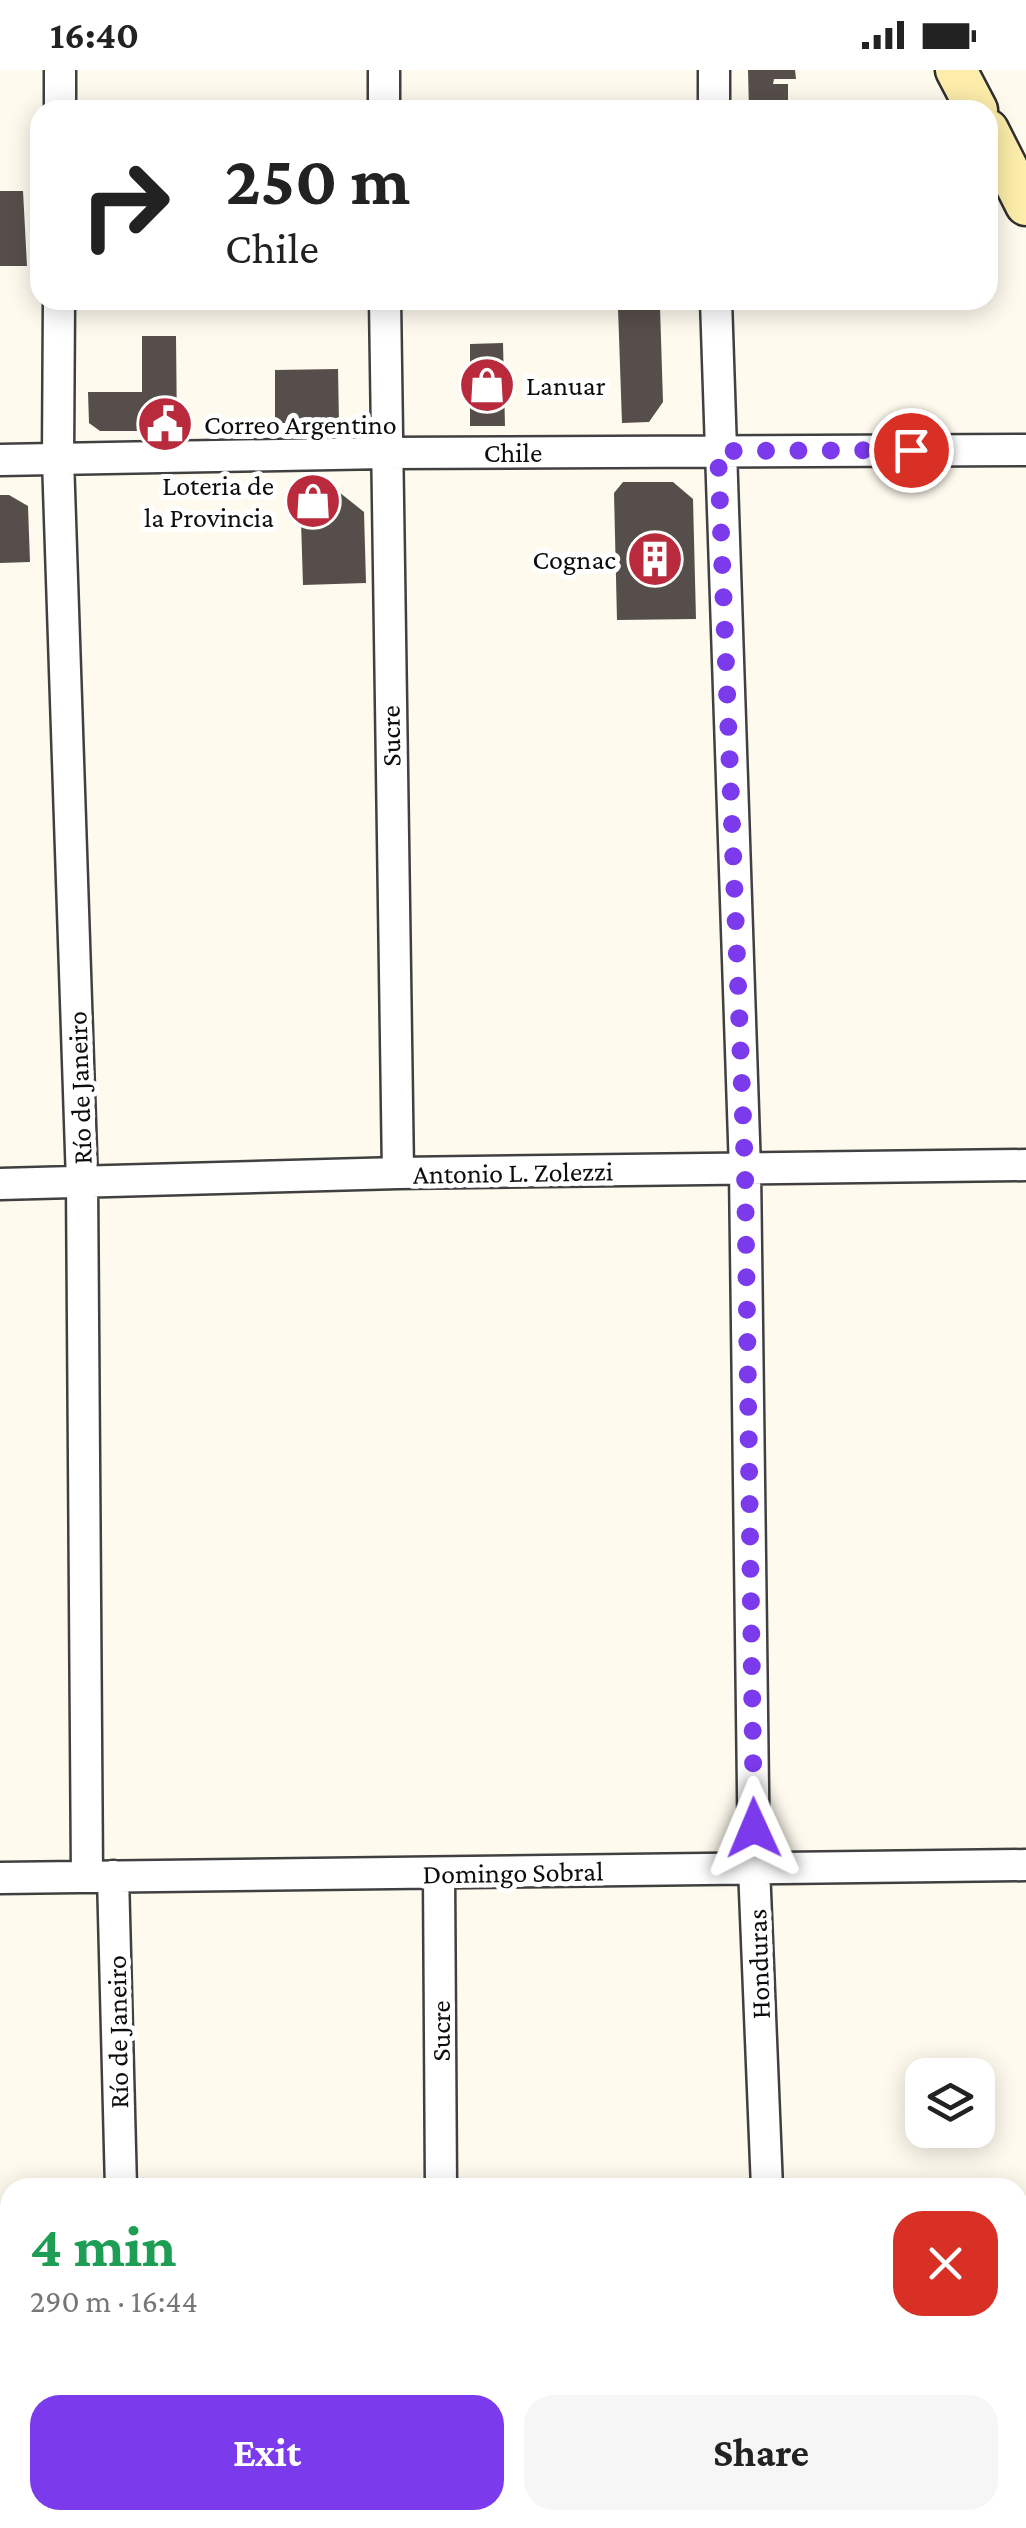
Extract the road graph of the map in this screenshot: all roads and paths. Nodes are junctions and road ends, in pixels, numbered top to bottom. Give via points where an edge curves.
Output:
1 (60, 70) edge
2 (384, 70) edge
3 (714, 70) edge
4 (956, 70) edge
5 (60, 100) edge
6 (384, 100) edge
7 (714, 100) edge
8 (972, 100) edge
9 (998, 149) edge
10 (1026, 204) edge
11 (59, 310) edge
12 (385, 310) edge
13 (716, 310) edge
14 (1026, 450) edge
15 (718, 451) junction
16 (386, 453) junction
17 (58, 459) junction
18 (0, 460) edge
19 (1026, 1165) edge
20 (745, 1170) junction
21 (398, 1173) junction
22 (82, 1182) junction
23 (0, 1184) edge
24 (754, 1866) junction
25 (1026, 1866) edge
26 (438, 1874) junction
27 (100, 1876) junction
28 (0, 1878) edge
29 (119, 2178) edge
30 (441, 2178) edge
31 (767, 2178) edge

1 - 5 street
2 - 6 street
3 - 7 street
4 - 8 main road
9 - 10 main road
11 - 17 street, Río de Janeiro
12 - 16 street, Sucre
13 - 15 street, Honduras
14 - 15 street, Chile
15 - 16 street, Chile
15 - 20 street, Honduras
16 - 17 street, Chile
16 - 21 street, Sucre
17 - 18 street, Chile
17 - 22 street, Río de Janeiro
19 - 20 street, Antonio L. Zolezzi
20 - 21 street, Antonio L. Zolezzi
20 - 24 street, Honduras
21 - 22 street, Antonio L. Zolezzi
22 - 23 street, Antonio L. Zolezzi
22 - 27 street, Río de Janeiro
24 - 25 street, Domingo Sobral
24 - 26 street, Domingo Sobral
24 - 31 street, Honduras
26 - 27 street, Domingo Sobral
26 - 30 street, Sucre
27 - 28 street, Domingo Sobral
27 - 29 street, Río de Janeiro

